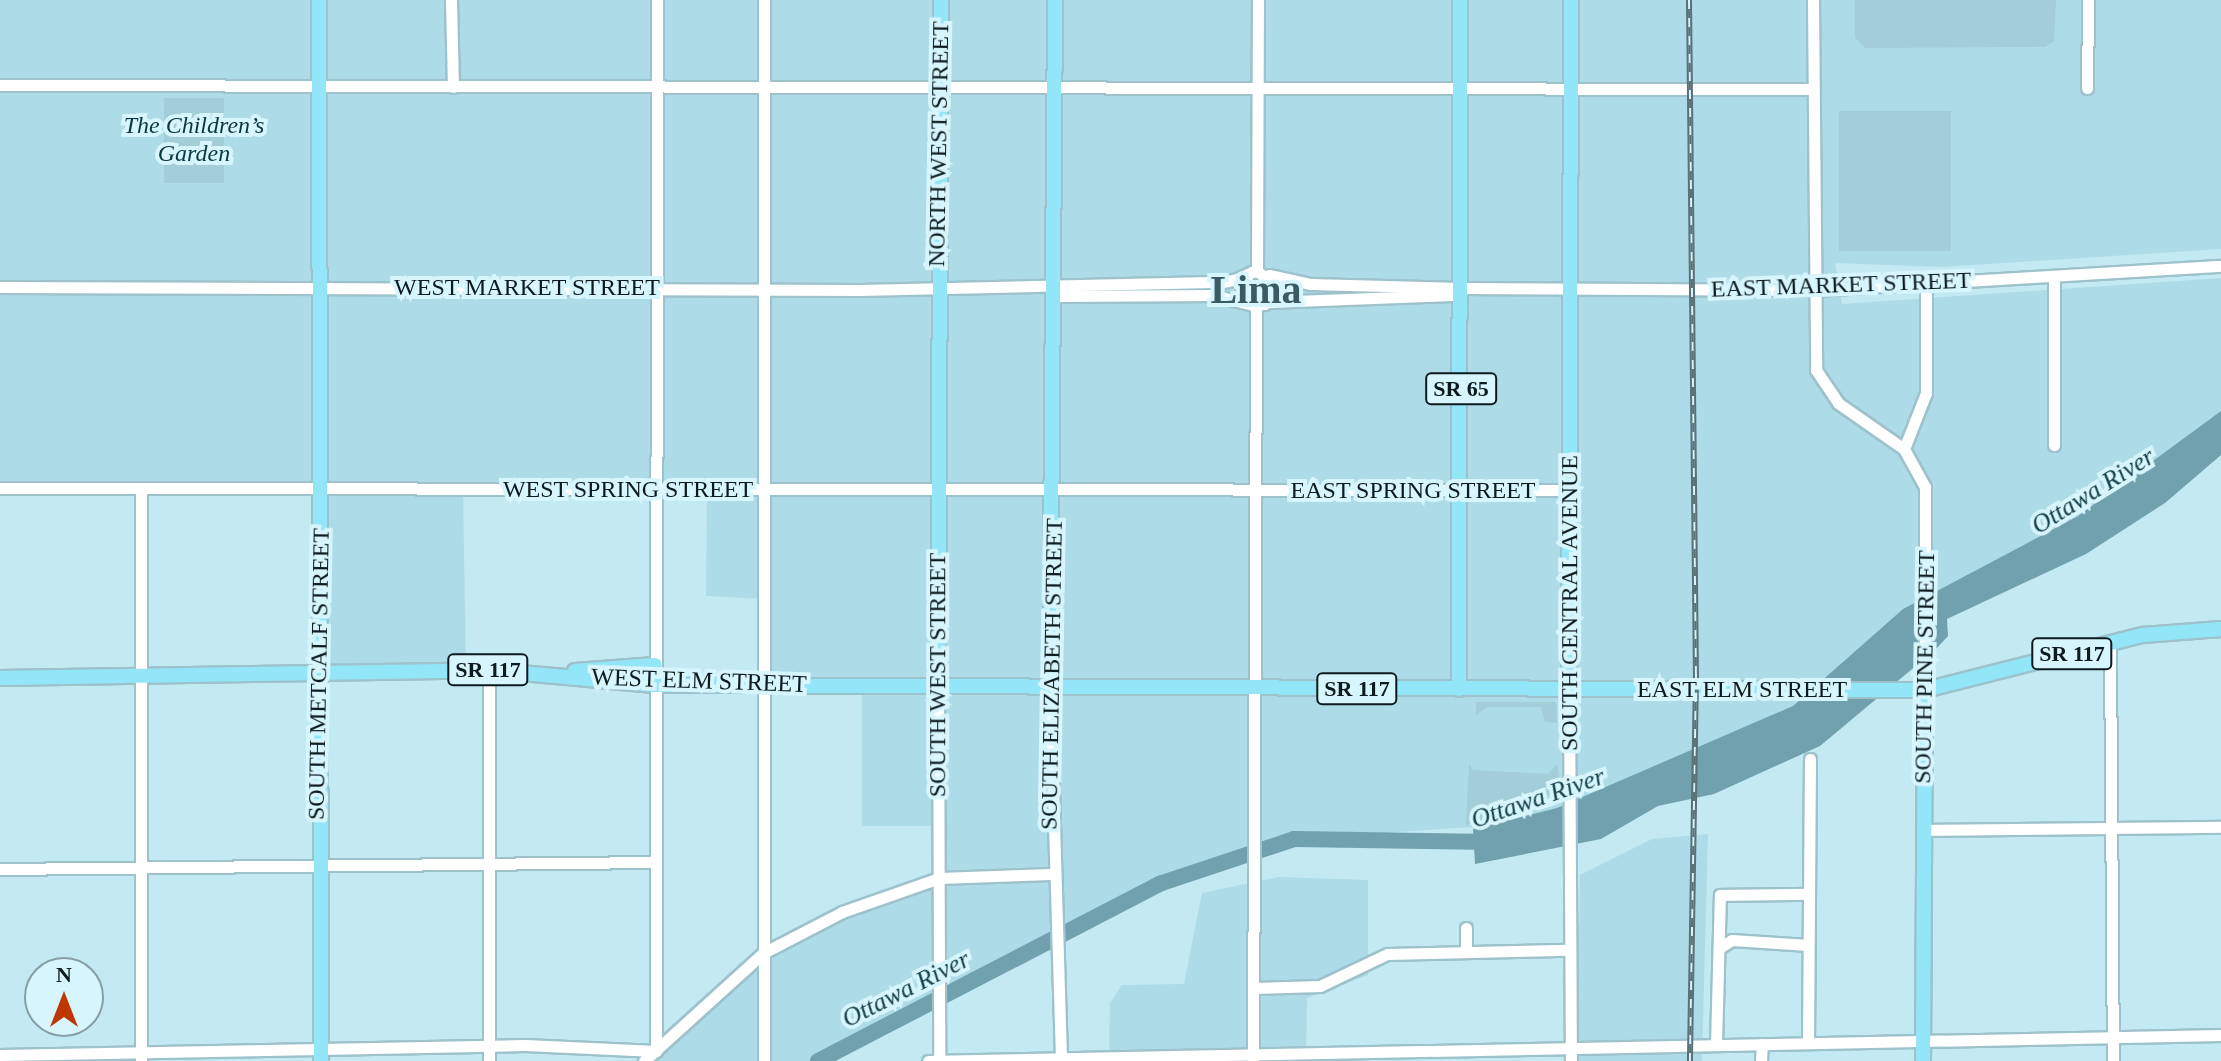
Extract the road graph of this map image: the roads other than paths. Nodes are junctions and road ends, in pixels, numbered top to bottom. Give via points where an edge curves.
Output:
1 (319, 0) edge
2 (451, 0) edge
3 (657, 0) edge
4 (764, 0) edge
5 (941, 0) edge
6 (1055, 0) edge
7 (1258, 0) edge
8 (1460, 0) edge
9 (1571, 0) edge
10 (1813, 0) edge
11 (2088, 0) edge
12 (0, 85) edge
13 (319, 86) junction
14 (453, 87) junction
15 (657, 87) junction
16 (764, 87) junction
17 (1257, 87) junction
18 (940, 88) junction
19 (1054, 88) junction
20 (1461, 88) junction
21 (1571, 88) junction
22 (2087, 88) dead end
23 (1813, 89) junction
24 (2221, 266) edge
25 (1258, 273) junction
26 (2054, 277) junction
27 (1926, 284) junction
28 (0, 287) edge
29 (1053, 287) junction
30 (322, 288) junction
31 (657, 288) junction
32 (765, 288) junction
33 (1461, 288) junction
34 (937, 289) junction
35 (1571, 289) junction
36 (1815, 290) junction
37 (1269, 302) junction
38 (1252, 305) junction
39 (2054, 445) dead end
40 (1904, 449) junction
41 (0, 488) edge
42 (321, 489) junction
43 (141, 490) junction
44 (766, 490) junction
45 (1570, 490) junction
46 (658, 491) junction
47 (938, 491) junction
48 (1461, 491) junction
49 (1053, 492) junction
50 (1256, 492) junction
51 (2221, 629) edge
52 (2110, 644) junction
53 (655, 665) junction
54 (489, 670) junction
55 (561, 674) junction
56 (322, 675) junction
57 (0, 678) edge
58 (142, 678) junction
59 (654, 685) junction
60 (766, 686) junction
61 (938, 688) junction
62 (1050, 688) junction
63 (1254, 689) junction
64 (1459, 689) junction
65 (1569, 689) junction
66 (1925, 690) junction
67 (1810, 759) dead end
68 (2221, 827) edge
69 (2111, 828) junction
70 (1924, 830) junction
71 (655, 862) junction
72 (488, 864) junction
73 (317, 866) junction
74 (144, 867) junction
75 (0, 869) edge
76 (1050, 874) junction
77 (939, 878) junction
78 (1808, 894) junction
79 (1466, 928) dead end
80 (1808, 945) junction
81 (1719, 948) junction
82 (1569, 950) junction
83 (1466, 952) junction
84 (763, 953) junction
85 (1254, 988) junction
86 (2221, 1035) edge
87 (2113, 1037) junction
88 (1923, 1041) junction
89 (1808, 1043) junction
90 (1762, 1044) junction
91 (1716, 1045) junction
92 (489, 1046) junction
93 (1571, 1048) junction
94 (656, 1051) junction
95 (0, 1055) edge
96 (321, 1055) edge
97 (141, 1056) edge
98 (1253, 1058) edge
99 (1061, 1059) edge
100 (935, 1060) edge
101 (489, 1061) edge
102 (644, 1061) edge
103 (764, 1061) edge
104 (1571, 1061) edge
105 (1761, 1061) edge
106 (1923, 1061) edge
107 (2113, 1061) edge

1 - 13 main road, SOUTH METCALF STREET
2 - 14 street
3 - 15 street
4 - 16 street
5 - 18 main road, NORTH WEST STREET
6 - 19 main road, SOUTH ELIZABETH STREET
7 - 17 street
8 - 20 main road, SR 65
9 - 21 main road, SOUTH CENTRAL AVENUE
10 - 23 street
11 - 22 street
12 - 13 street
13 - 14 street
13 - 30 main road, SOUTH METCALF STREET
14 - 15 street
15 - 16 street
15 - 31 street
16 - 18 street
16 - 32 street
17 - 19 street
17 - 20 street
17 - 25 street
18 - 19 street
18 - 34 main road, NORTH WEST STREET
19 - 29 main road, SOUTH ELIZABETH STREET
20 - 21 street
20 - 33 main road, SR 65
21 - 23 street
21 - 35 main road, SOUTH CENTRAL AVENUE
23 - 36 street
24 - 26 street, EAST MARKET STREET
25 - 29 street, WEST MARKET STREET via 1223,282
25 - 33 street, EAST MARKET STREET via 1311,284
25 - 37 street via 1275,291
25 - 38 street via 1240,289
26 - 27 street, EAST MARKET STREET
26 - 39 street
27 - 36 street, EAST MARKET STREET
27 - 40 street via 1926,393
28 - 30 street, WEST MARKET STREET
29 - 34 street, WEST MARKET STREET
29 - 38 street, WEST MARKET STREET via 1062,296 1213,295
29 - 49 main road, SOUTH ELIZABETH STREET
30 - 31 street, WEST MARKET STREET
30 - 42 main road, SOUTH METCALF STREET
31 - 32 street, WEST MARKET STREET
31 - 46 street
32 - 34 street, WEST MARKET STREET
32 - 44 street
33 - 35 street, EAST MARKET STREET
33 - 37 street, EAST MARKET STREET via 1452,295
33 - 48 main road, SR 65
34 - 47 main road, SOUTH WEST STREET
35 - 36 street, EAST MARKET STREET
35 - 45 main road, SOUTH CENTRAL AVENUE
36 - 40 street via 1815,360 1824,387
37 - 38 street, EAST MARKET STREET
38 - 50 street
40 - 66 street, SOUTH PINE STREET via 1925,487
41 - 43 street, WEST SPRING STREET
42 - 43 street, WEST SPRING STREET
42 - 46 street, WEST SPRING STREET
42 - 56 main road, SOUTH METCALF STREET
43 - 58 street
44 - 46 street, WEST SPRING STREET
44 - 47 street, WEST SPRING STREET
44 - 60 street
45 - 48 street, EAST SPRING STREET
45 - 65 main road, SOUTH CENTRAL AVENUE
46 - 53 street
47 - 49 street, WEST SPRING STREET
47 - 61 main road, SOUTH WEST STREET
48 - 50 street, EAST SPRING STREET
48 - 64 main road, SR 65
49 - 50 street, WEST SPRING STREET
49 - 62 main road, SOUTH ELIZABETH STREET
50 - 63 street
51 - 52 main road, EAST ELM STREET / SR 117
52 - 66 main road, EAST ELM STREET / SR 117
52 - 69 street
53 - 55 main road
53 - 59 street
54 - 55 main road, WEST ELM STREET / SR 117
54 - 56 main road, WEST ELM STREET / SR 117
54 - 72 street
55 - 59 main road, WEST ELM STREET / SR 117
56 - 58 main road, WEST ELM STREET / SR 117
56 - 73 main road, SOUTH METCALF STREET
57 - 58 main road, WEST ELM STREET / SR 117
58 - 74 street
59 - 60 main road, WEST ELM STREET / SR 117
59 - 71 street
60 - 61 main road, WEST ELM STREET / SR 117
60 - 84 street
61 - 62 main road, WEST ELM STREET / SR 117
61 - 77 street, SOUTH WEST STREET
62 - 63 main road, WEST ELM STREET / SR 117
62 - 76 street, SOUTH ELIZABETH STREET
63 - 64 main road, EAST ELM STREET / SR 117
63 - 85 street
64 - 65 main road, EAST ELM STREET
65 - 66 main road, EAST ELM STREET
65 - 82 street, SOUTH CENTRAL AVENUE
66 - 70 main road, SOUTH PINE STREET
67 - 78 street
68 - 69 street
69 - 70 street
69 - 87 street
70 - 88 main road, SOUTH PINE STREET
71 - 72 street
71 - 94 street
72 - 73 street
72 - 92 street
73 - 74 street
73 - 96 main road, SOUTH METCALF STREET
74 - 75 street
74 - 97 street
76 - 77 street
76 - 99 street, SOUTH ELIZABETH STREET
77 - 84 street via 842,912
77 - 100 street, SOUTH WEST STREET
78 - 80 street
78 - 81 street via 1720,895
79 - 83 street
80 - 81 street via 1732,940
80 - 89 street
81 - 91 street
82 - 83 street
82 - 93 street, SOUTH CENTRAL AVENUE
83 - 85 street via 1371,956 1320,986
84 - 94 street
84 - 103 street
85 - 98 street
86 - 87 street
87 - 88 street
87 - 107 street
88 - 89 street
88 - 106 main road, SOUTH PINE STREET
89 - 90 street
90 - 91 street
90 - 105 street
91 - 93 street
92 - 94 street
92 - 96 street
92 - 101 street
93 - 98 street
93 - 104 street, SOUTH CENTRAL AVENUE
94 - 102 street
95 - 97 street
96 - 97 street
98 - 99 street
99 - 100 street

